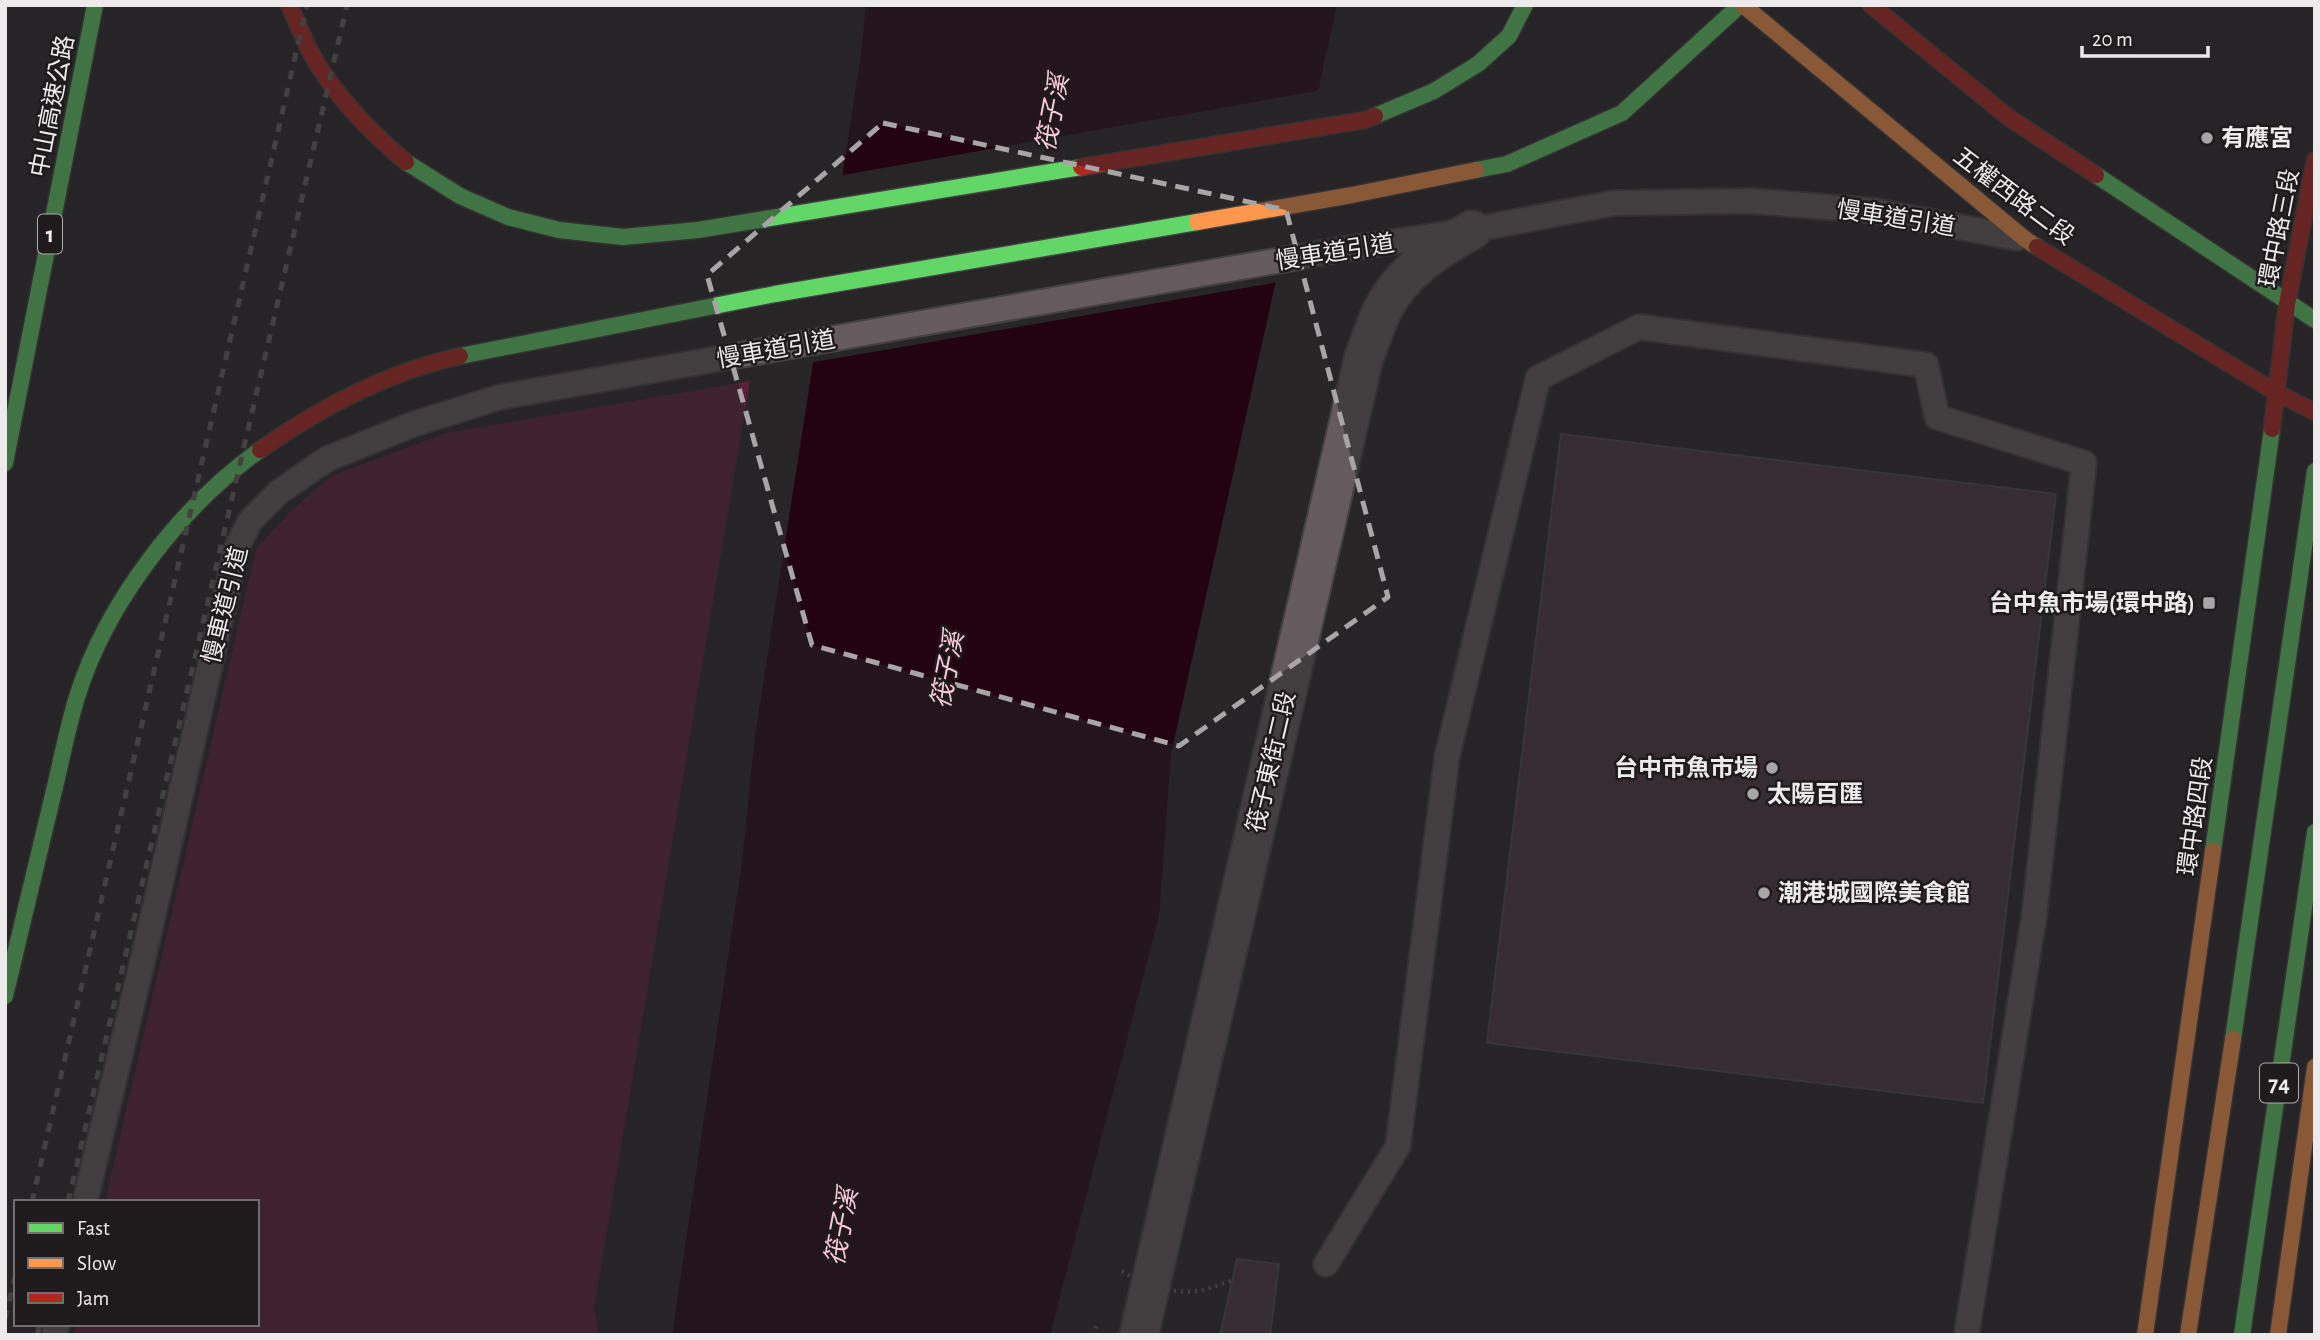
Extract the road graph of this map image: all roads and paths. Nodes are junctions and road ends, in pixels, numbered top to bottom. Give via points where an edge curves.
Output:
1 (95, 5) edge
2 (289, 5) edge
3 (1525, 5) edge
4 (1742, 5) edge
5 (1871, 5) edge
6 (2315, 160) edge
7 (1472, 230) junction
8 (2025, 239) junction
9 (2287, 304) junction
10 (2315, 320) edge
11 (2277, 393) junction
12 (2315, 412) edge
13 (5, 463) edge
14 (2315, 471) edge
15 (2315, 832) edge
16 (5, 996) edge
17 (2315, 1067) edge
18 (85, 1200) edge
19 (1326, 1264) dead end
20 (1122, 1271) dead end
21 (1233, 1280) dead end
22 (1967, 1331) dead end
23 (1139, 1335) edge
24 (2145, 1335) edge
25 (2188, 1335) edge
26 (2242, 1335) edge
27 (2278, 1335) edge

1 - 13 main road, 中山高速公路 / 1
2 - 3 main road via 322,72 350,110 424,176 491,212 531,225 616,237 698,230 1365,120 1434,91 1478,64 1509,36
4 - 8 main road, 五權西路二段
4 - 16 main road via 1622,113 1507,164 775,294 489,350 390,377 298,423 250,457 164,541 129,589 100,641 77,696
5 - 9 main road via 2008,117
6 - 9 main road, 環中路三段
7 - 8 lane, 慢車道引道 via 1614,203 1752,201 1875,211
7 - 18 lane, 慢車道引道 via 500,397 414,424 327,459 279,492 250,521 237,547
7 - 23 street, 筏子東街二段 via 1436,250 1408,274 1383,309 1364,358
8 - 11 main road, 五權西路二段
9 - 10 main road
9 - 11 main road, 環中路四段
11 - 12 main road, 五權西路二段
11 - 24 main road, 環中路四段
14 - 25 main road
15 - 26 main road, 74
17 - 27 main road
19 - 22 lane via 1398,1146 1447,757 1538,378 1639,327 1926,365 1937,418 2084,463 2034,917
20 - 21 path, bridge via 1168,1290 1197,1292

